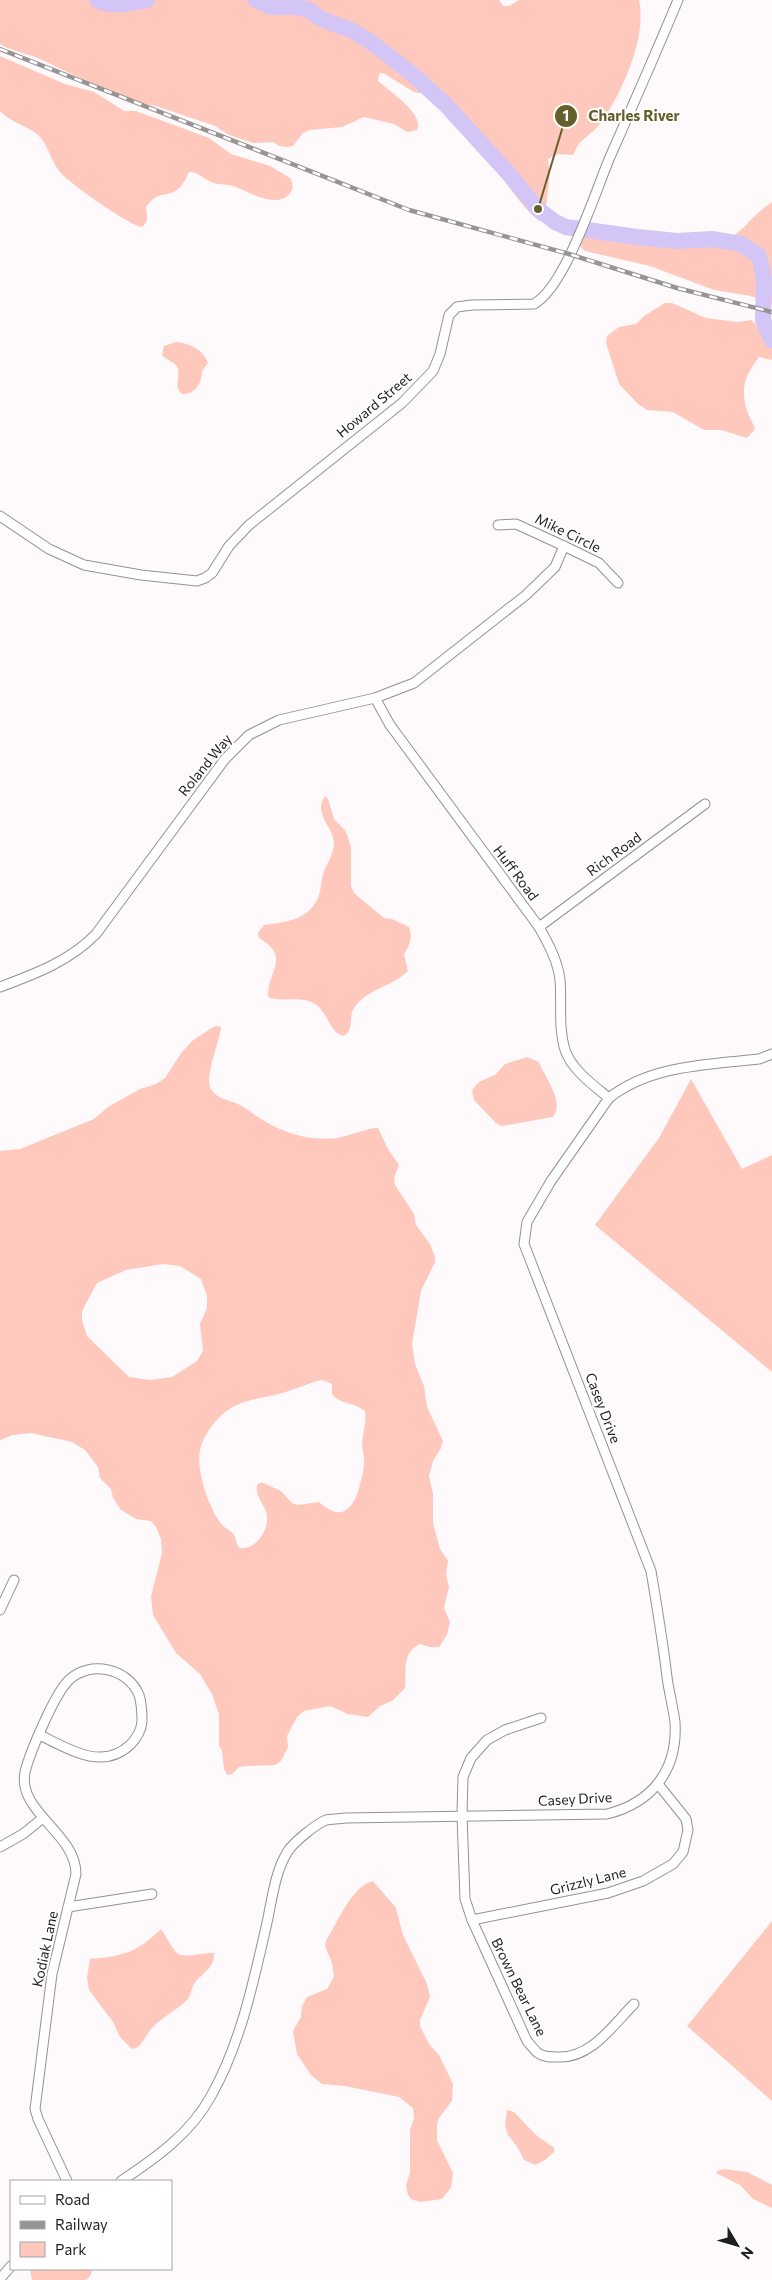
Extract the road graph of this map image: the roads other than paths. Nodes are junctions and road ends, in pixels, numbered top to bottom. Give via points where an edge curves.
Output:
1 (678, 0) edge
2 (0, 516) edge
3 (498, 525) dead end
4 (564, 546) junction
5 (618, 583) dead end
6 (375, 698) junction
7 (705, 804) dead end
8 (539, 927) junction
9 (0, 987) edge
10 (772, 1054) edge
11 (609, 1098) junction
12 (14, 1580) dead end
13 (0, 1610) edge
14 (540, 1718) dead end
15 (40, 1735) junction
16 (658, 1784) junction
17 (462, 1816) junction
18 (43, 1818) junction
19 (0, 1847) edge
20 (152, 1894) dead end
21 (68, 1907) junction
22 (472, 1920) junction
23 (634, 2004) dead end
24 (67, 2180) edge
25 (123, 2180) edge
26 (10, 2267) edge
27 (0, 2279) edge

1 - 2 street, Howard Street via 583,225 559,274 540,300 534,304 458,307 448,315 440,354 433,371 422,384 249,525 205,578 186,581 84,565 50,549
3 - 4 street, Mike Circle via 516,524
4 - 5 street, Mike Circle via 599,563
4 - 6 street, Roland Way via 554,567 500,616 414,683
6 - 8 street, Huff Road via 390,725
6 - 9 street, Roland Way via 279,720 236,745 84,947 54,965
7 - 8 street, Rich Road
8 - 11 street, Huff Road via 553,953 560,979 559,1015 565,1050 589,1082
10 - 11 street, Casey Drive via 759,1059 665,1070 621,1088
11 - 16 street, Casey Drive via 551,1181 527,1222 524,1244 651,1571 675,1722 670,1763
12 - 13 street
14 - 17 street, Brown Bear Lane via 487,1740 471,1758 463,1777
15 - 15 street, Kodiak Lane via 60,1690 70,1679 88,1669 99,1668 121,1675 139,1695 141,1725 136,1739 117,1755 95,1758
15 - 18 street, Kodiak Lane via 25,1773 25,1785
16 - 17 street, Casey Drive via 643,1799 626,1809 607,1814
16 - 22 street, Grizzly Lane via 686,1818 688,1830 683,1852 673,1864 643,1881 608,1893
17 - 22 street, Brown Bear Lane via 465,1899
17 - 25 street, Casey Drive via 345,1818 325,1821 299,1839 288,1851 278,1871 234,2048 211,2097 177,2139 152,2161
18 - 19 street
18 - 21 street, Kodiak Lane via 67,1845 76,1863
20 - 21 street
21 - 24 street, Kodiak Lane via 52,1974 36,2109
22 - 23 street, Brown Bear Lane via 528,2041 538,2053 566,2058 578,2055 589,2049
26 - 27 street

